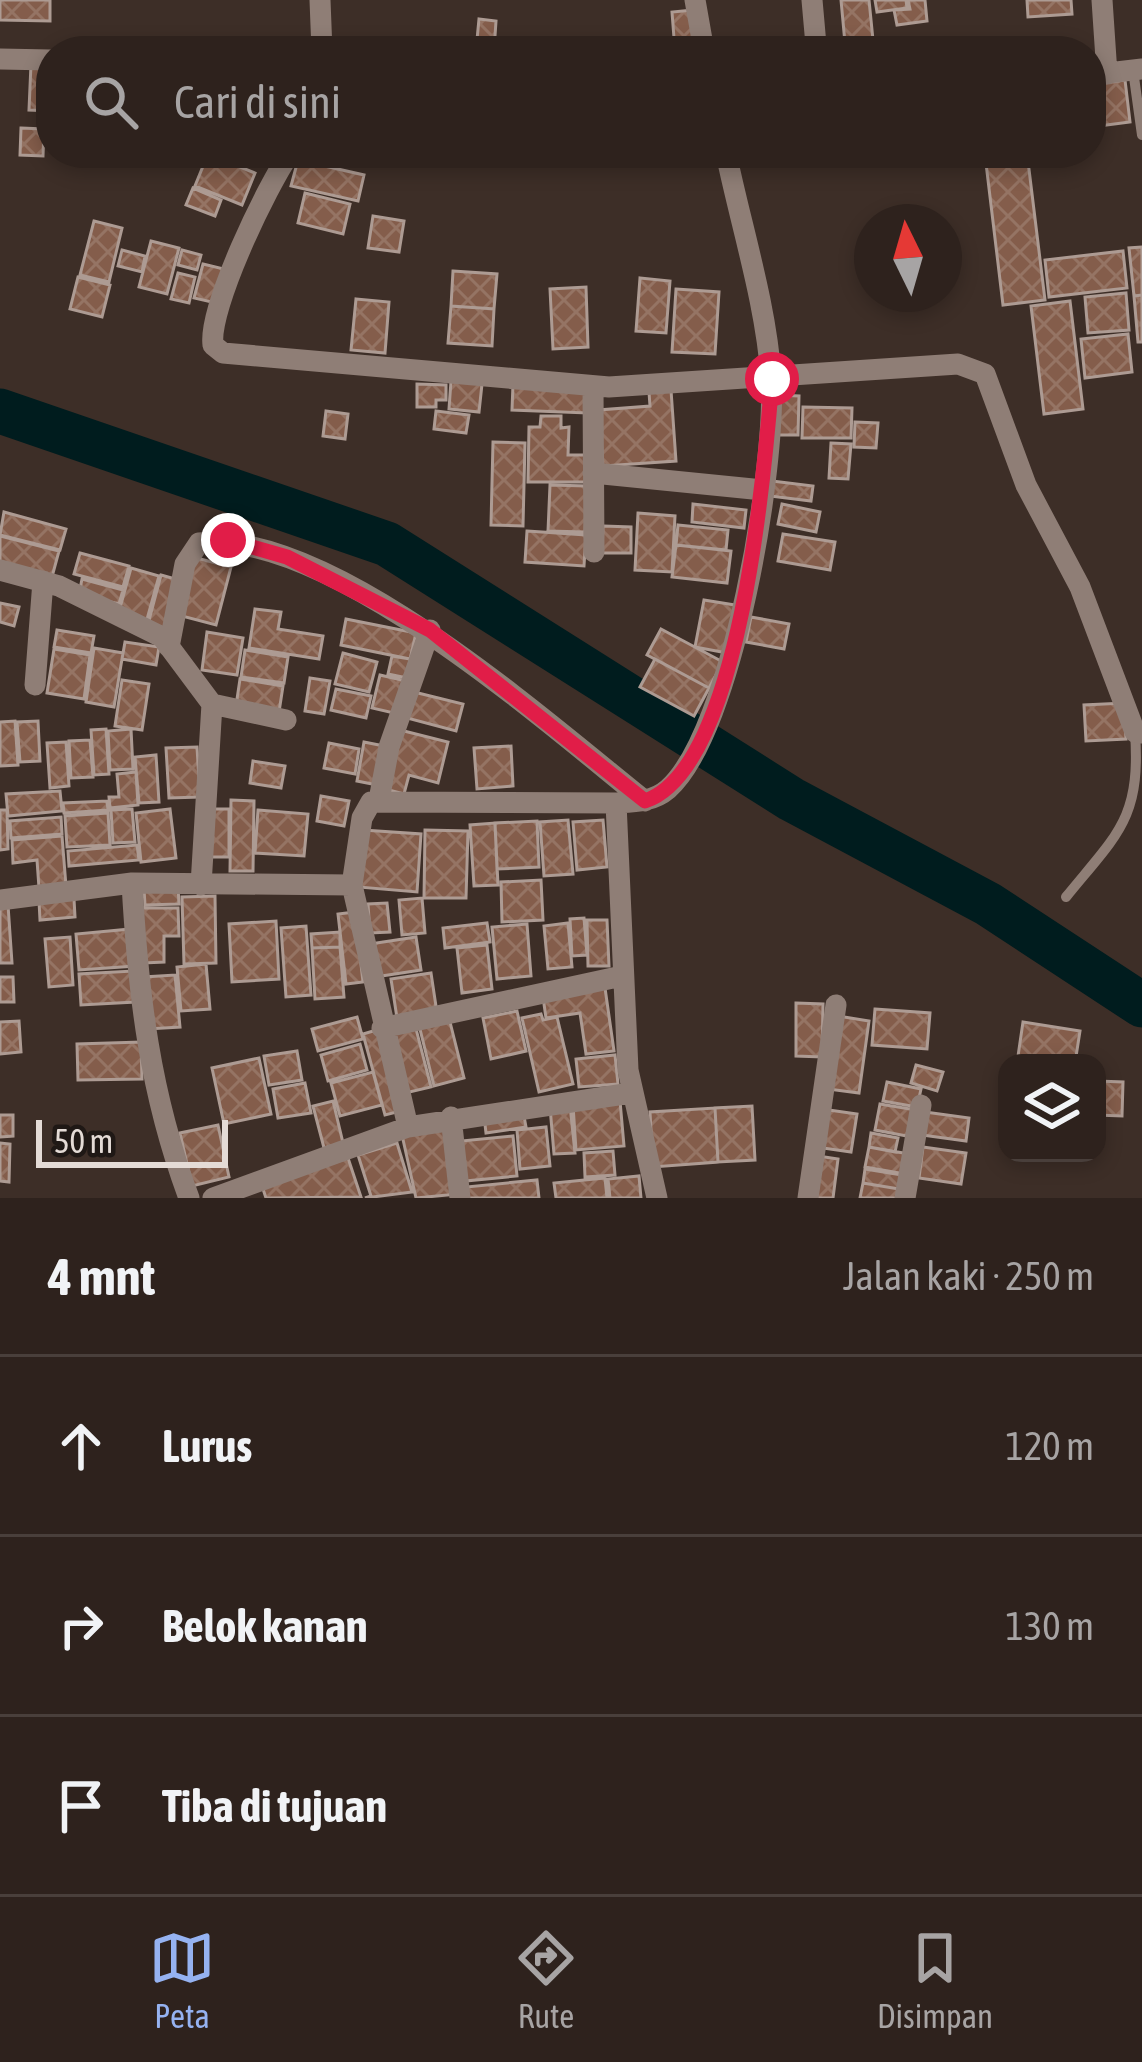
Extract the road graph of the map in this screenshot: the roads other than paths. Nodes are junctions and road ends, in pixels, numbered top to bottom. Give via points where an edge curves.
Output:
1 (320, 0) edge
2 (695, 0) edge
3 (812, 0) edge
4 (1102, 0) edge
5 (321, 36) edge
6 (701, 36) edge
7 (815, 36) edge
8 (1101, 36) edge
9 (0, 59) edge
10 (36, 60) edge
11 (1137, 70) edge
12 (1106, 74) edge
13 (1142, 135) edge
14 (280, 168) edge
15 (728, 168) edge
16 (772, 379) junction
17 (593, 387) junction
18 (593, 473) junction
19 (763, 490) junction
20 (594, 552) dead end
21 (0, 570) edge
22 (43, 581) junction
23 (430, 630) junction
24 (170, 647) junction
25 (34, 685) dead end
26 (212, 704) junction
27 (286, 720) dead end
28 (1138, 733) edge
29 (379, 800) junction
30 (645, 801) junction
31 (616, 803) junction
32 (132, 883) junction
33 (201, 885) junction
34 (352, 885) junction
35 (1066, 897) dead end
36 (0, 900) edge
37 (622, 976) junction
38 (836, 1005) dead end
39 (382, 1028) junction
40 (631, 1094) junction
41 (921, 1105) dead end
42 (451, 1117) junction
43 (408, 1127) junction
44 (223, 1195) edge
45 (189, 1198) edge
46 (460, 1198) edge
47 (657, 1198) edge
48 (808, 1198) edge
49 (905, 1198) edge

1 - 5 street
2 - 6 street
3 - 7 street
4 - 8 street
9 - 10 street
11 - 12 street
11 - 13 lane
14 - 17 street via 215,321 218,351
15 - 16 street
16 - 17 street
16 - 19 street
16 - 28 street via 958,364 985,374
17 - 18 street
18 - 19 street
18 - 20 street
19 - 30 street via 719,703 671,787
21 - 22 street
22 - 24 street
22 - 25 street
23 - 24 street via 287,557 228,540 200,543 185,564
23 - 29 street via 388,747
23 - 30 street
24 - 26 street
26 - 27 street
26 - 33 street
28 - 35 lane via 1137,794 1114,838
29 - 31 street
29 - 34 street via 362,818
30 - 31 street
31 - 37 street
32 - 33 street
32 - 36 street
32 - 45 street via 147,1055
33 - 34 street
34 - 39 street
37 - 39 street
37 - 40 street
38 - 48 street
39 - 43 street
40 - 42 street
40 - 47 street
41 - 49 street
42 - 43 street
42 - 46 street
43 - 44 street

